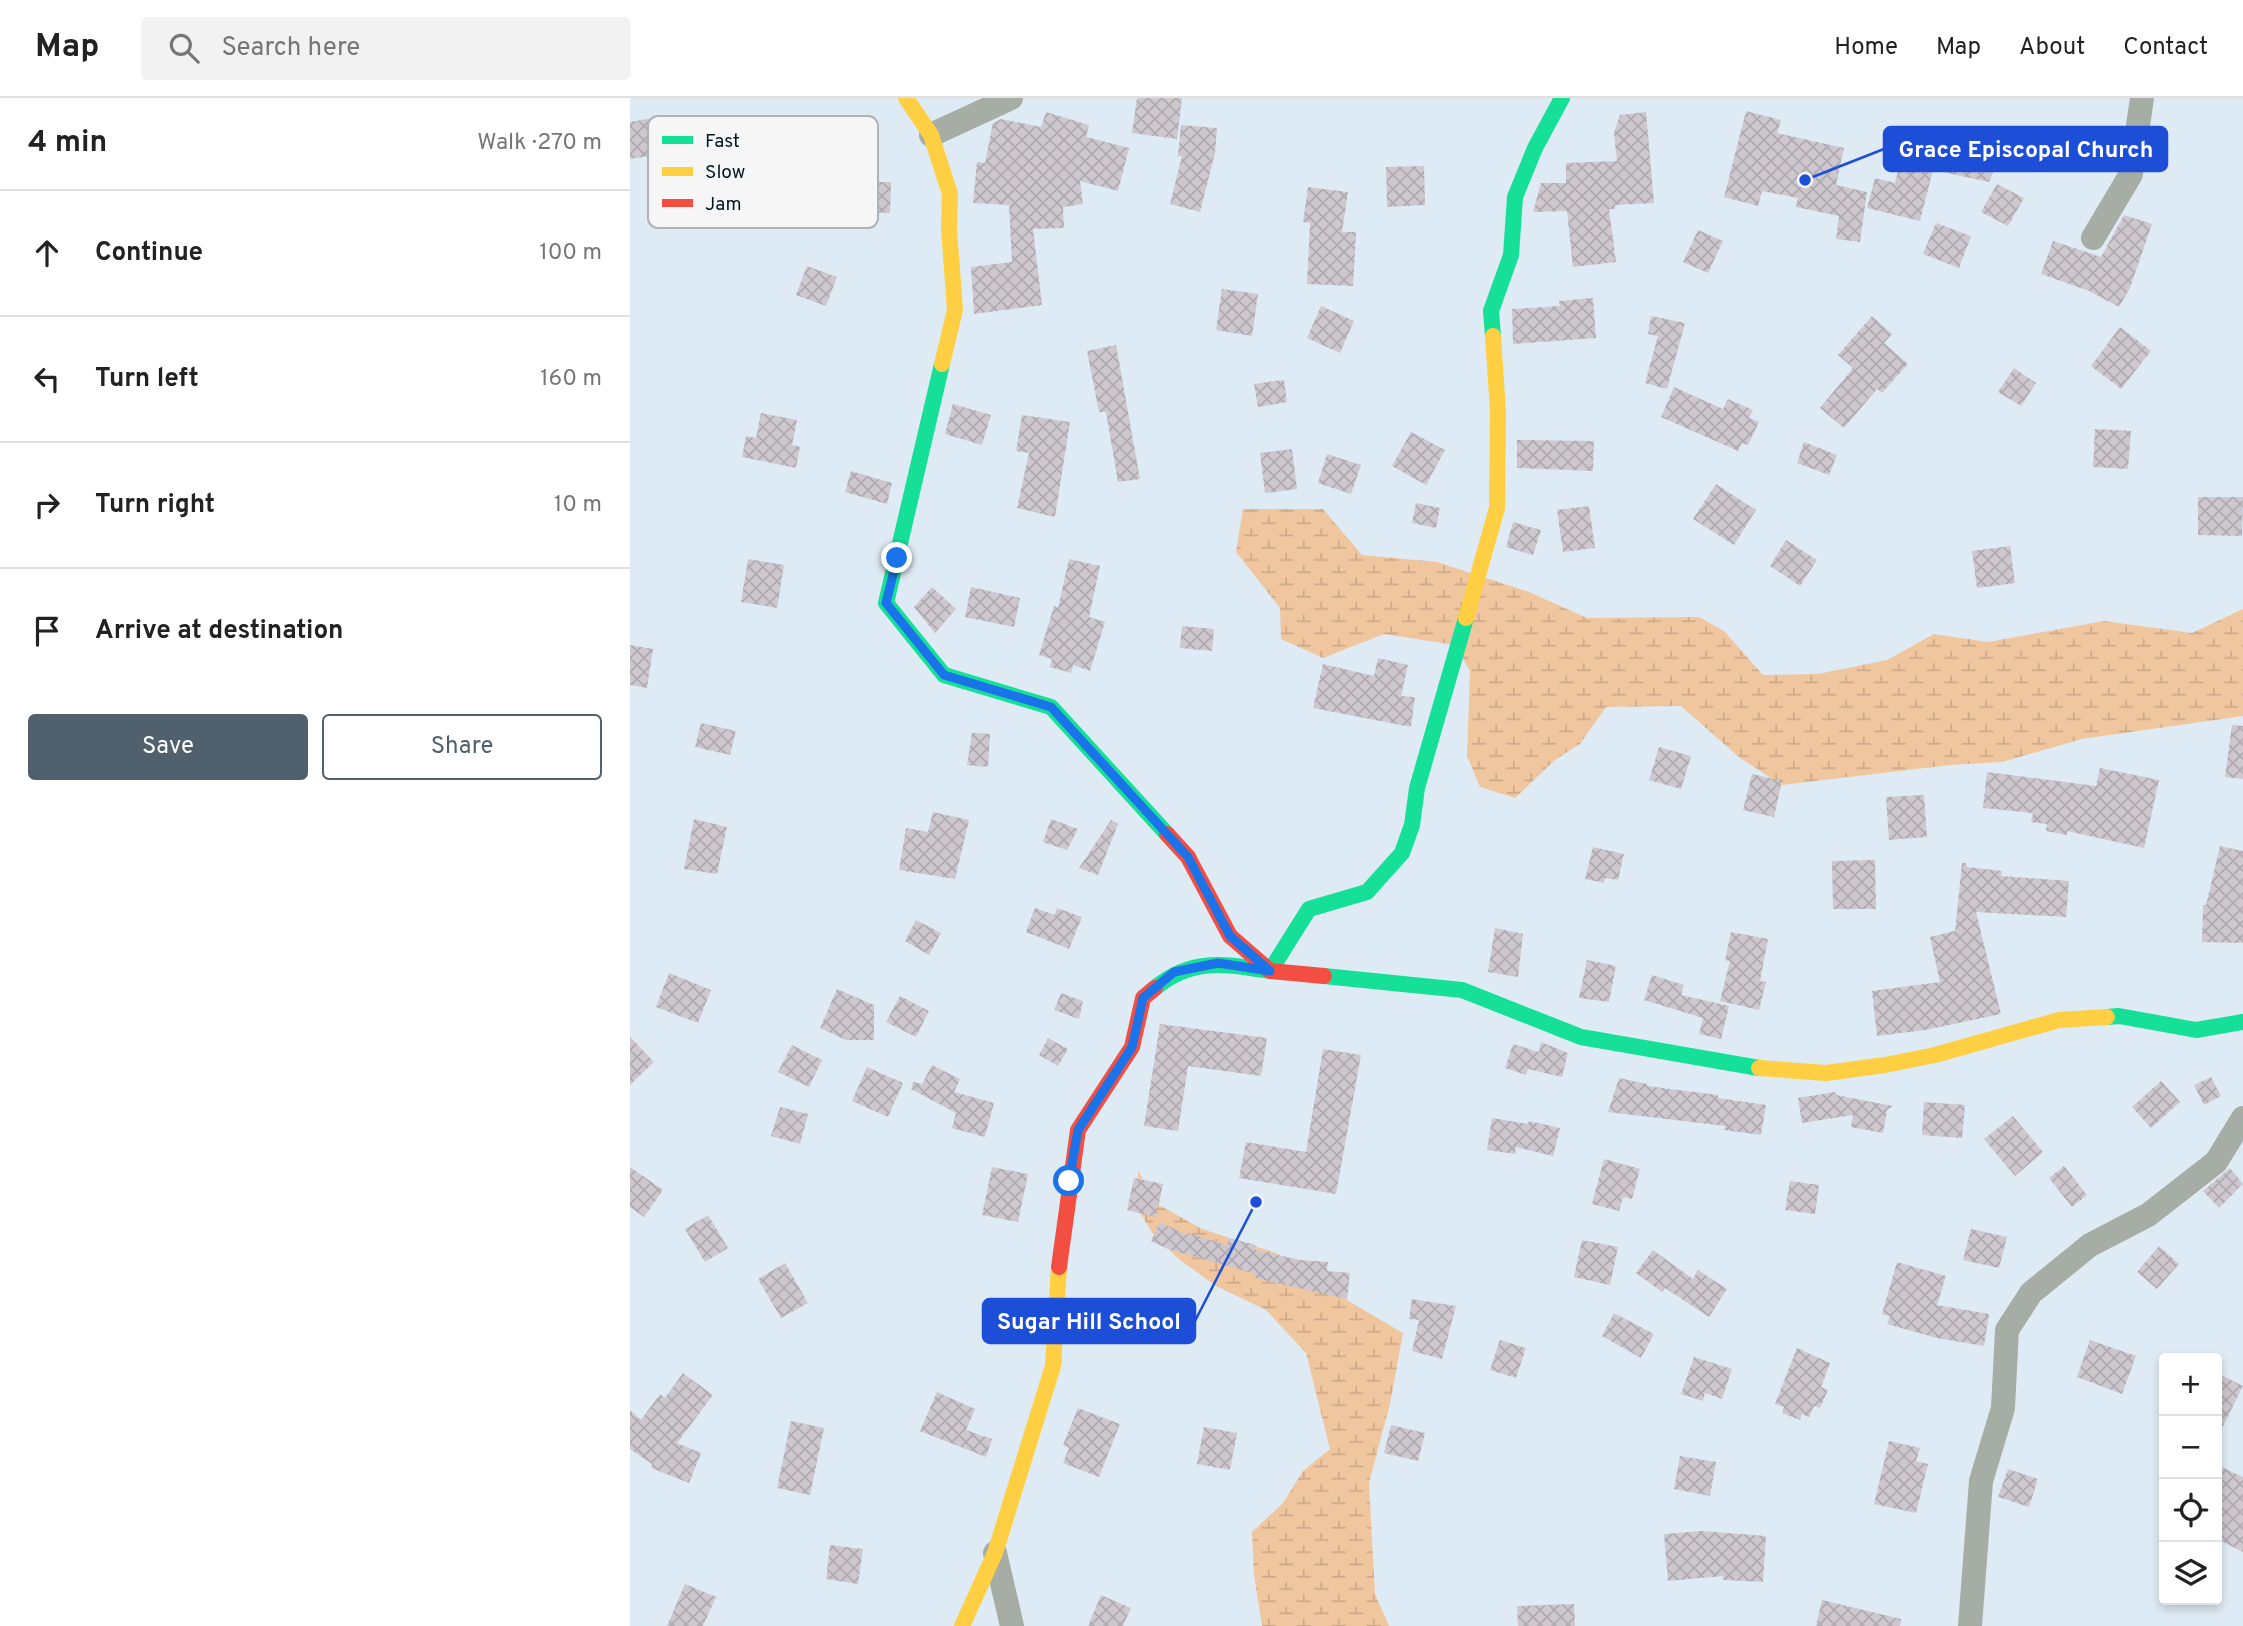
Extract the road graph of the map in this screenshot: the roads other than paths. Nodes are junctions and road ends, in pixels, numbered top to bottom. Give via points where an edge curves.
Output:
1 (906, 98) edge
2 (1011, 98) edge
3 (1562, 98) edge
4 (2142, 98) edge
5 (931, 135) junction
6 (2093, 238) dead end
7 (1270, 971) junction
8 (2243, 1023) edge
9 (2243, 1118) edge
10 (996, 1553) junction
11 (962, 1626) edge
12 (1012, 1626) edge
13 (1970, 1626) edge

1 - 5 street
2 - 5 street
3 - 7 street via 1515,197 1511,255 1491,311 1498,412 1497,508 1417,788 1412,825 1402,853 1367,892 1309,909
4 - 6 street via 2130,174
5 - 7 street via 950,194 948,229 955,310 886,603 944,675 1051,707 1188,857 1230,936
7 - 8 street via 1462,990 1581,1037 1782,1072 1826,1073 1885,1065 2059,1020 2119,1016 2196,1030
7 - 10 street via 1218,963 1174,972 1143,998 1132,1047 1078,1130 1060,1244 1053,1366
9 - 13 street via 2216,1162 2148,1215 2090,1245 2031,1293 2007,1330 2003,1408 1980,1481
10 - 11 street
10 - 12 street

